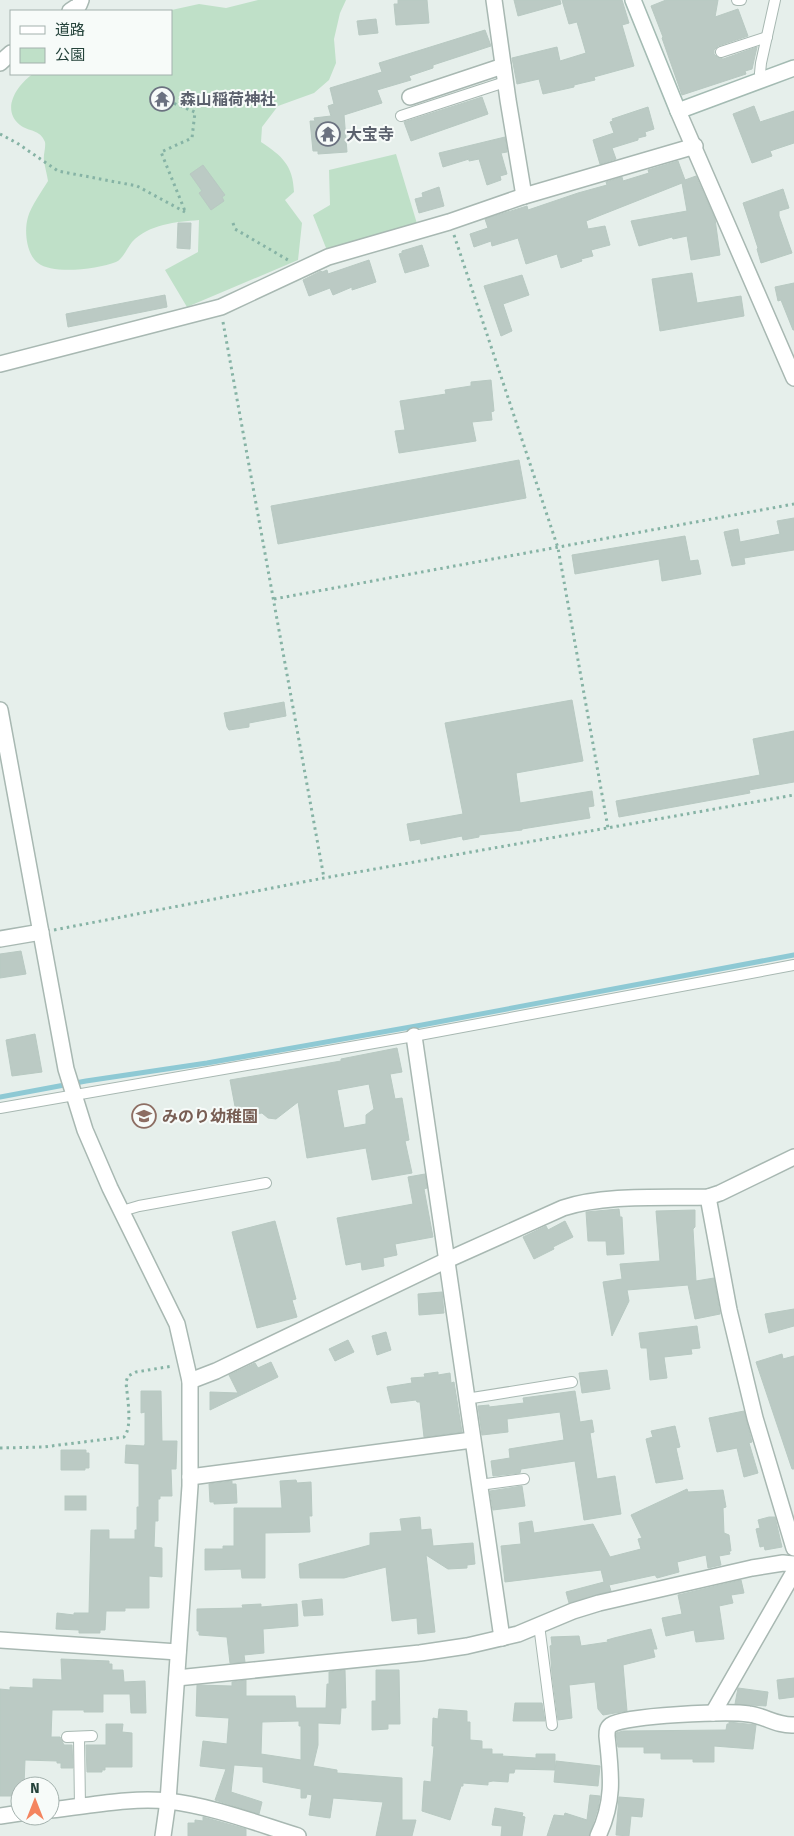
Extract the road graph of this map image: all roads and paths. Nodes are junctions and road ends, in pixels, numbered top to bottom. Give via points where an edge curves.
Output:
1 (81, 0) edge
2 (494, 0) edge
3 (633, 0) edge
4 (736, 0) edge
5 (741, 0) edge
6 (776, 0) edge
7 (72, 10) edge
8 (767, 37) junction
9 (721, 52) dead end
10 (10, 54) edge
11 (0, 63) edge
12 (503, 66) junction
13 (794, 68) edge
14 (762, 80) junction
15 (505, 82) junction
16 (410, 97) dead end
17 (168, 101) dead end
18 (678, 111) junction
19 (401, 116) dead end
20 (0, 134) edge
21 (695, 146) junction
22 (524, 196) junction
23 (449, 222) junction
24 (233, 223) dead end
25 (300, 271) junction
26 (221, 307) junction
27 (0, 364) edge
28 (794, 378) edge
29 (794, 504) edge
30 (558, 548) junction
31 (274, 599) junction
32 (0, 710) edge
33 (794, 795) edge
34 (608, 828) junction
35 (324, 878) junction
36 (41, 932) junction
37 (0, 939) edge
38 (794, 966) edge
39 (414, 1036) junction
40 (72, 1093) junction
41 (0, 1108) edge
42 (794, 1157) edge
43 (266, 1183) dead end
44 (708, 1197) junction
45 (122, 1211) junction
46 (445, 1261) junction
47 (186, 1364) junction
48 (190, 1381) junction
49 (572, 1382) dead end
50 (466, 1399) junction
51 (472, 1440) junction
52 (0, 1448) edge
53 (190, 1477) junction
54 (524, 1479) dead end
55 (479, 1486) junction
56 (794, 1548) edge
57 (794, 1564) edge
58 (794, 1572) edge
59 (539, 1625) junction
60 (502, 1638) junction
61 (0, 1640) edge
62 (178, 1652) junction
63 (177, 1678) junction
64 (713, 1713) junction
65 (552, 1725) dead end
66 (794, 1725) edge
67 (92, 1736) dead end
68 (66, 1737) dead end
69 (79, 1737) junction
70 (168, 1801) junction
71 (80, 1807) junction
72 (60, 1809) edge
73 (163, 1836) edge
74 (298, 1836) edge
75 (598, 1836) edge

1 - 7 street via 79,6
2 - 12 street
3 - 18 street
4 - 5 lane
6 - 8 lane
8 - 9 lane
8 - 14 lane via 761,63
10 - 11 street
12 - 15 street
12 - 16 street
13 - 14 street
14 - 18 street
15 - 19 lane
15 - 22 street
17 - 20 path via 195,112 192,138 161,152 185,212 136,186 58,171
18 - 21 street
21 - 22 street
21 - 28 street
22 - 23 street
23 - 25 street via 328,258
23 - 30 path
24 - 25 path via 235,229 296,265
25 - 26 street
26 - 27 street
26 - 31 path
29 - 30 path
30 - 31 path
30 - 34 path
31 - 35 path
32 - 36 street
33 - 34 path
34 - 35 path
35 - 36 path
36 - 37 street
36 - 40 street
38 - 39 lane
39 - 40 lane
39 - 46 street
40 - 41 lane
40 - 45 street
42 - 44 street
43 - 45 lane
44 - 46 street via 578,1203
44 - 56 street via 754,1418
45 - 47 street via 177,1324
46 - 48 street
46 - 50 street
47 - 48 street
47 - 52 path via 128,1376 129,1426 124,1437 43,1447
48 - 53 street
49 - 50 lane
50 - 51 street
51 - 53 street
51 - 55 street
53 - 62 street
54 - 55 lane
55 - 60 street
57 - 59 street via 752,1568 599,1602
58 - 64 street
59 - 60 street
59 - 65 lane
60 - 63 street via 420,1653
61 - 62 street
62 - 63 street
63 - 70 street
64 - 66 street via 754,1714 781,1725
64 - 75 street via 632,1720 612,1724 608,1728 612,1784 606,1820
67 - 69 lane
68 - 69 lane
69 - 71 lane
70 - 71 street
70 - 73 street
70 - 74 street via 200,1807
71 - 72 street

